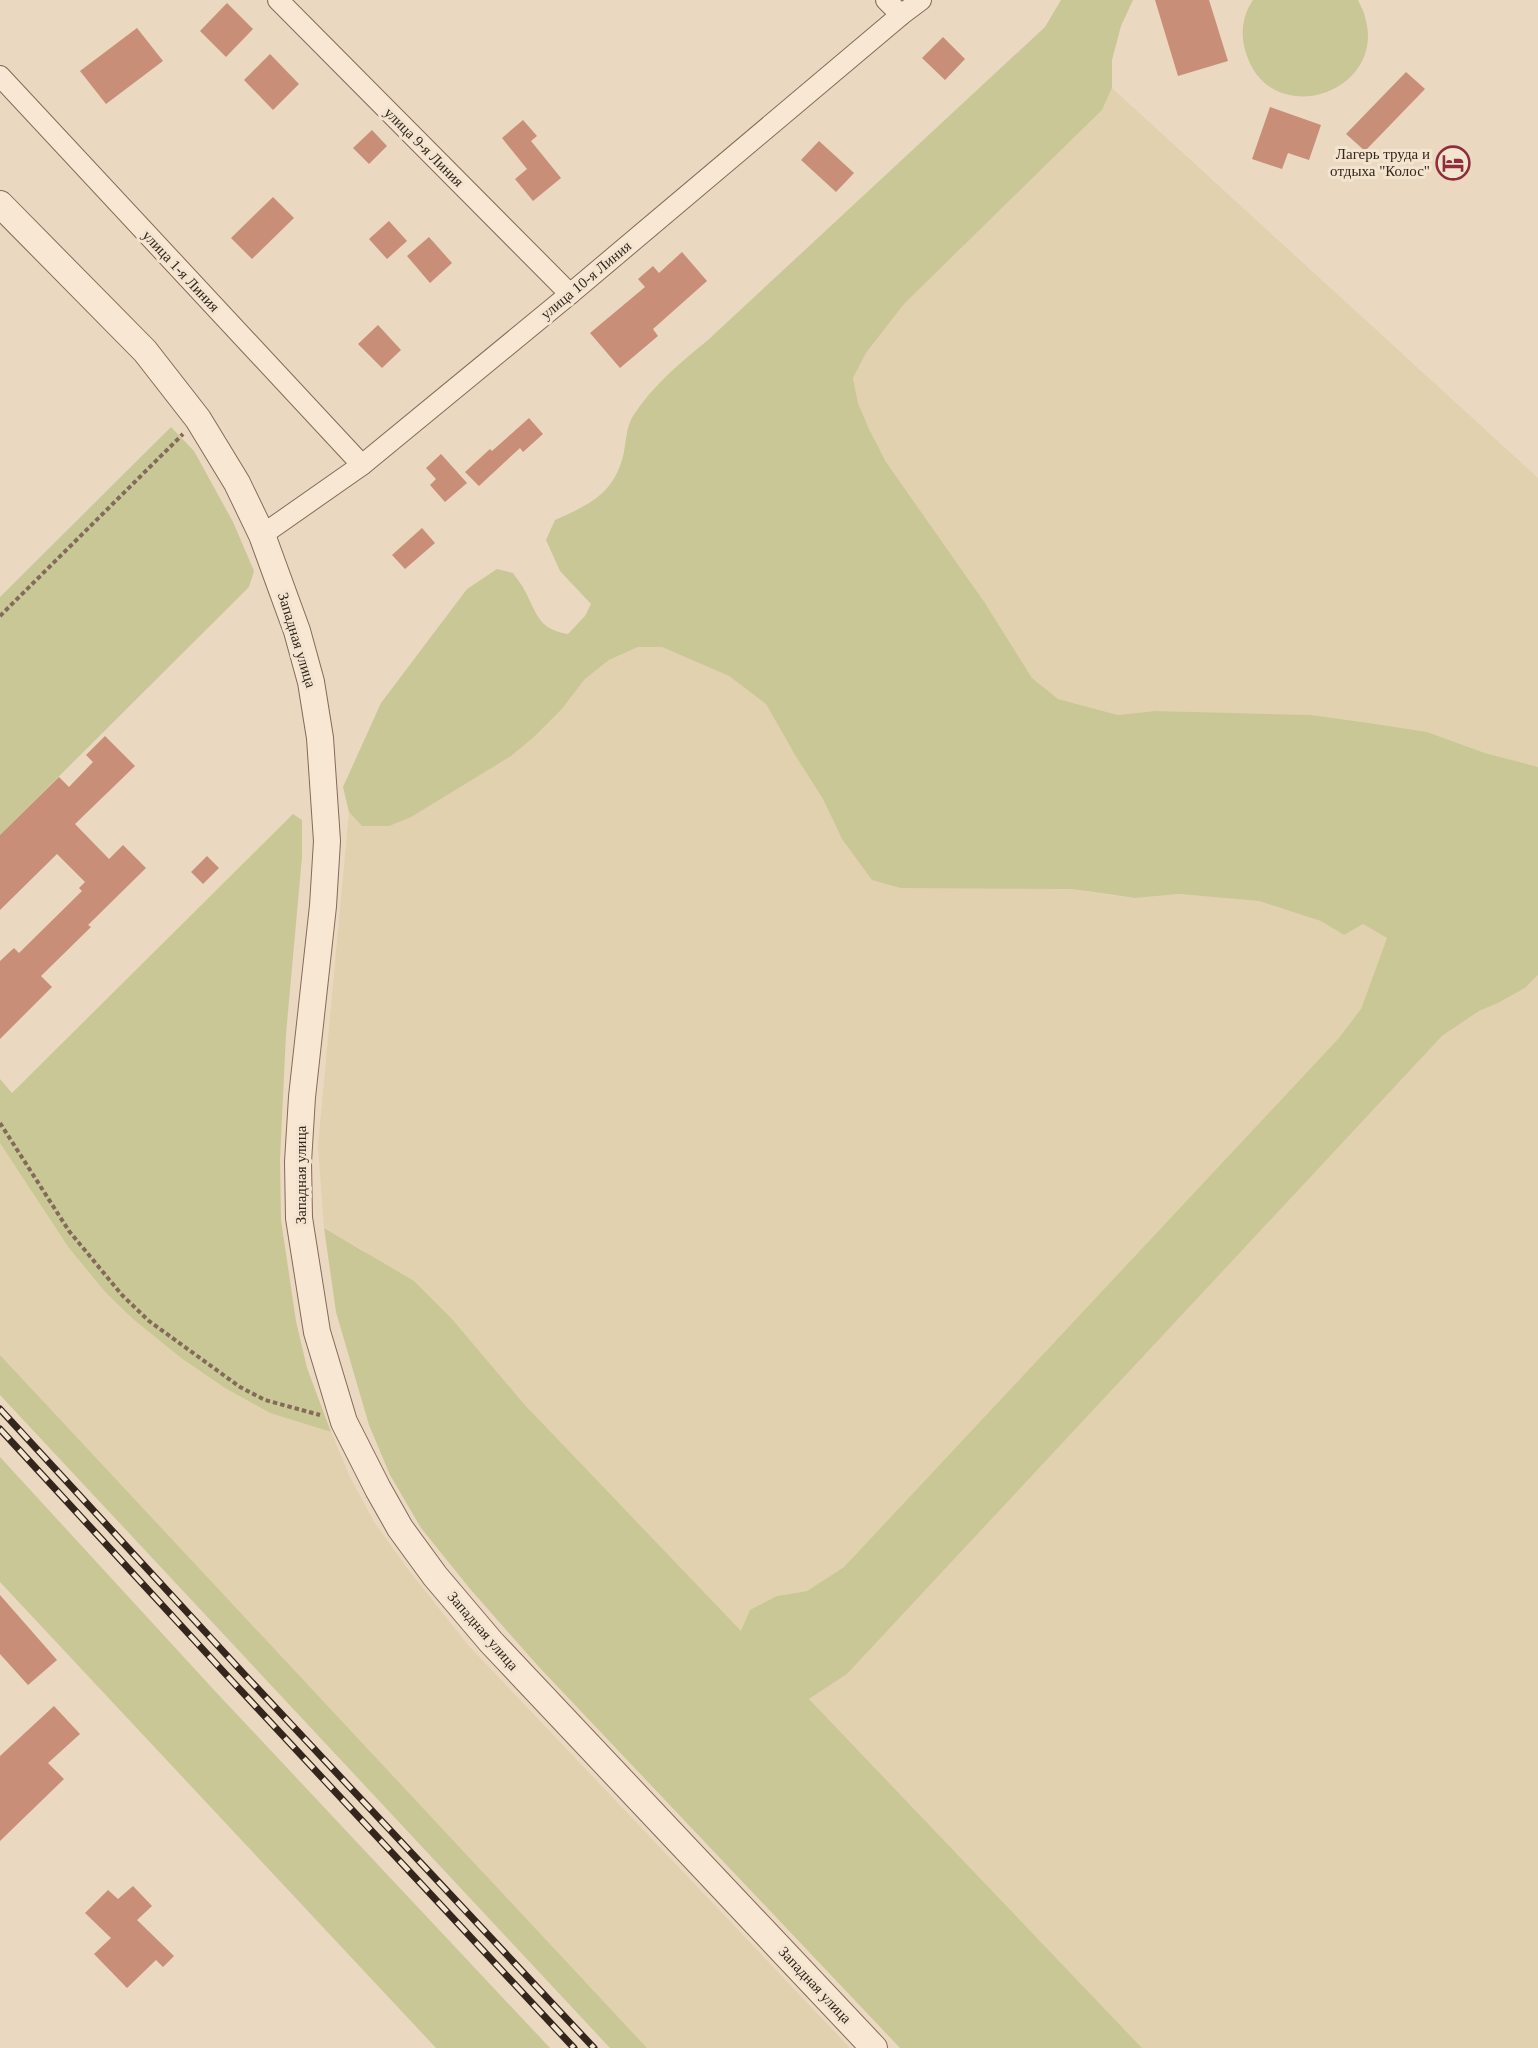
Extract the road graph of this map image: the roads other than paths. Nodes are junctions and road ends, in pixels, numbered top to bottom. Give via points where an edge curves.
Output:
1 (278, 0) edge
2 (886, 0) edge
3 (921, 0) edge
4 (901, 15) junction
5 (0, 76) edge
6 (0, 204) edge
7 (570, 294) junction
8 (362, 465) junction
9 (262, 535) junction
10 (874, 2048) edge

1 - 7 street, улица 9-я Линия
2 - 4 street
3 - 4 street, улица 10-я Линия
4 - 7 street, улица 10-я Линия
5 - 8 street, улица 1-я Линия
6 - 9 street, Западная улица via 145,351 198,419 237,483
7 - 8 street, улица 10-я Линия
8 - 9 street, улица 10-я Линия
9 - 10 street, Западная улица via 297,631 320,738 327,841 302,1097 299,1218 317,1332 344,1422 400,1528 435,1576 537,1691

